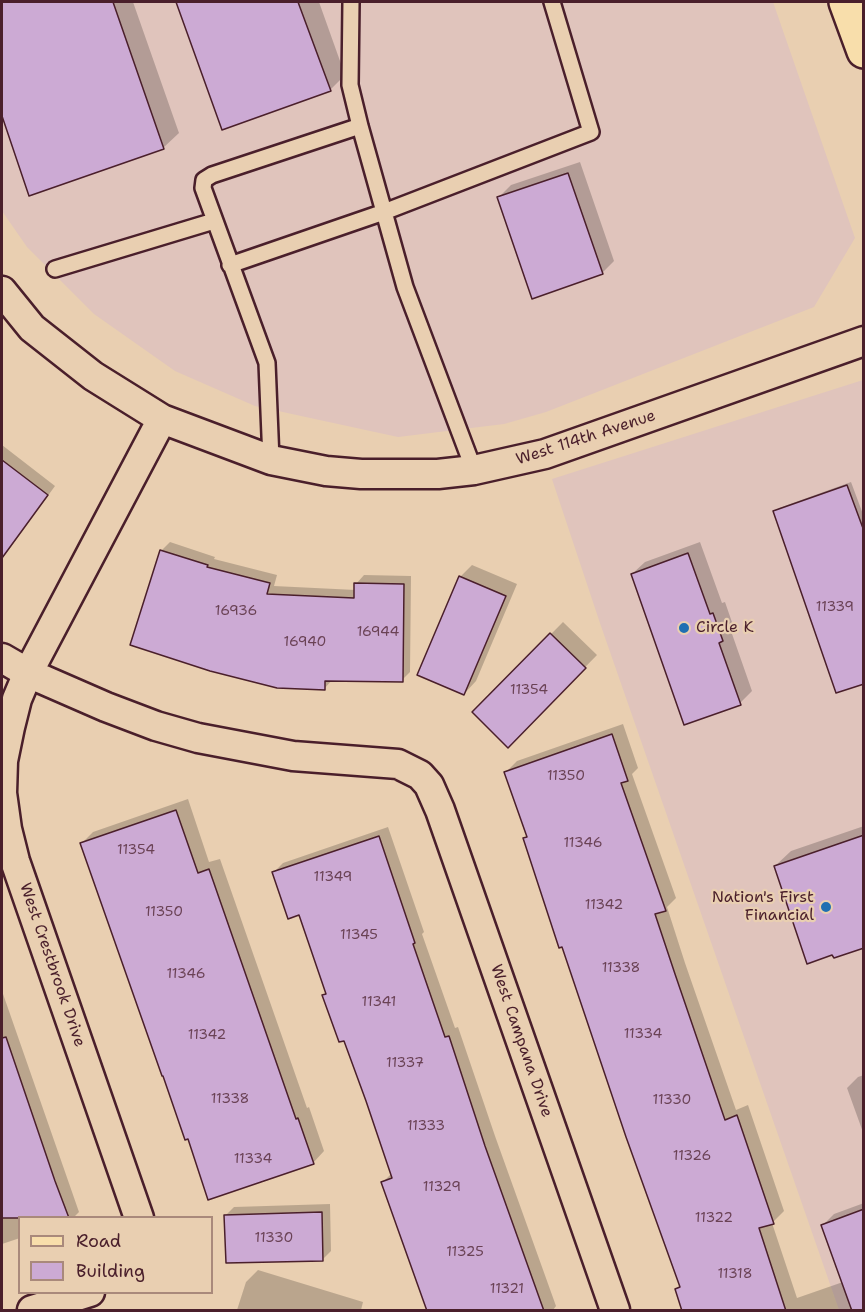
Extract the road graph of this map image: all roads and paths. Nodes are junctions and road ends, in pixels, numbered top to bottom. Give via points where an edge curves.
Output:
1 (351, 2) edge
2 (552, 2) edge
3 (846, 2) edge
4 (864, 51) edge
5 (360, 126) junction
6 (384, 212) junction
7 (214, 221) junction
8 (230, 265) junction
9 (55, 269) dead end
10 (2, 291) edge
11 (864, 341) edge
12 (162, 418) junction
13 (271, 460) junction
14 (474, 470) junction
15 (2, 658) edge
16 (28, 673) junction
17 (138, 1216) edge
18 (87, 1294) edge
19 (32, 1311) edge
20 (615, 1311) edge

1 - 5 lane via 350,85
2 - 6 lane via 591,132
3 - 4 main road
5 - 6 lane
5 - 7 lane via 204,180
6 - 8 lane
6 - 14 lane via 405,287
7 - 8 lane
7 - 9 lane
8 - 13 lane via 267,363
10 - 12 street, West 114th Avenue via 32,328 93,376
11 - 14 street, West 114th Avenue via 545,454
12 - 13 street, West 114th Avenue
12 - 16 street, West Crestbrook Drive
13 - 14 street, West 114th Avenue via 361,474 409,476
15 - 16 street
16 - 17 street, West Crestbrook Drive via 9,726 3,761 7,829
16 - 20 street, West Campana Drive via 106,707 198,738 293,756 398,764 429,785
18 - 19 street

